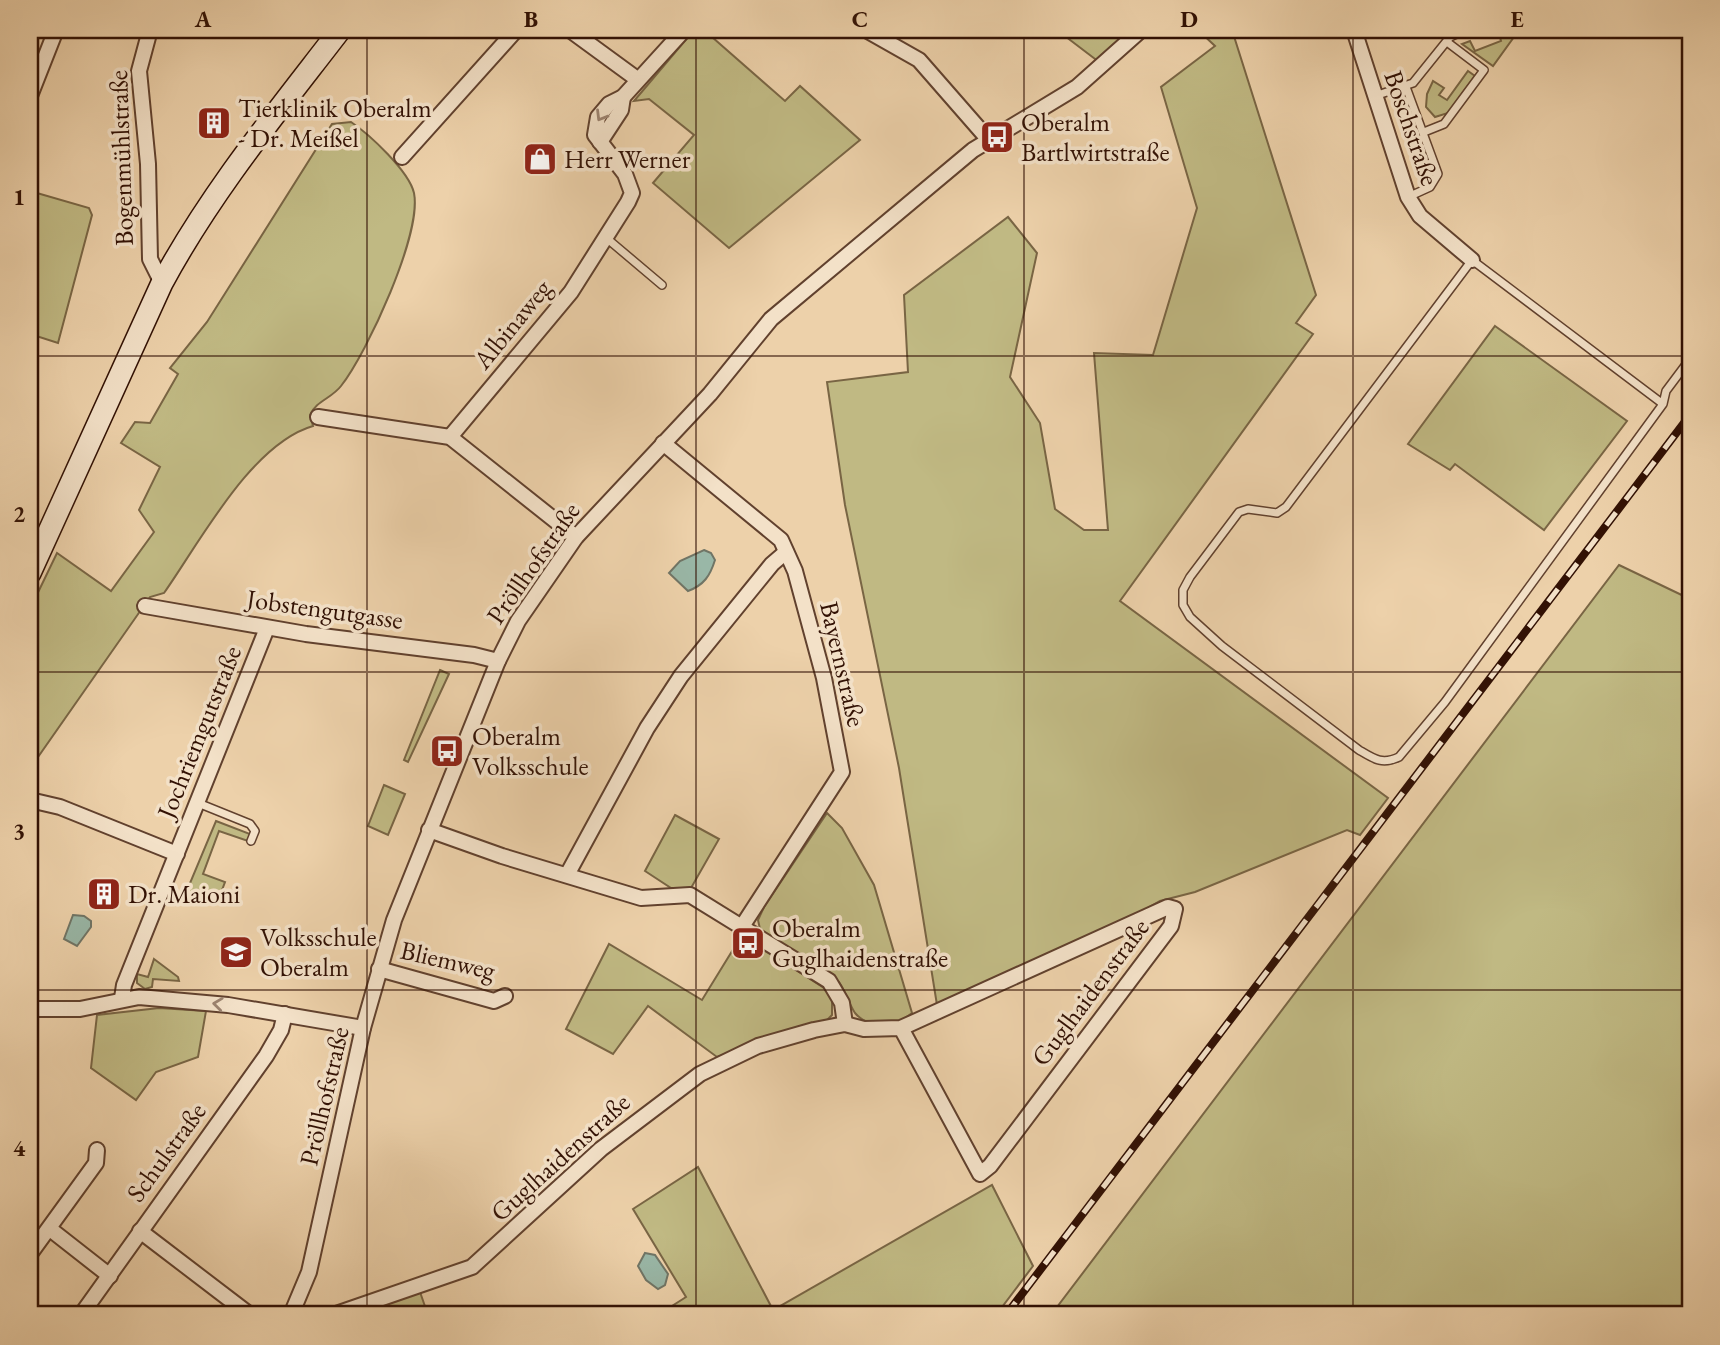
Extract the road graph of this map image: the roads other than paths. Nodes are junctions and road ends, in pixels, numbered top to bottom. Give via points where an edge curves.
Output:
1 (56, 30) edge
2 (150, 30) edge
3 (340, 30) edge
4 (516, 30) edge
5 (570, 30) edge
6 (684, 30) edge
7 (866, 30) edge
8 (1141, 30) edge
9 (1354, 30) edge
10 (1466, 30) edge
11 (1447, 42) junction
12 (637, 79) junction
13 (1406, 86) junction
14 (30, 96) edge
15 (1375, 96) junction
16 (1424, 132) junction
17 (988, 139) junction
18 (401, 157) dead end
19 (1408, 197) junction
20 (604, 236) junction
21 (1472, 260) junction
22 (162, 283) junction
23 (662, 285) dead end
24 (1690, 359) edge
25 (1663, 404) junction
26 (318, 417) dead end
27 (450, 437) junction
28 (663, 443) junction
29 (576, 537) junction
30 (786, 552) junction
31 (30, 573) edge
32 (145, 606) dead end
33 (267, 628) junction
34 (498, 662) junction
35 (30, 800) edge
36 (198, 803) junction
37 (429, 830) junction
38 (251, 841) dead end
39 (177, 854) junction
40 (567, 875) junction
41 (743, 925) junction
42 (379, 969) junction
43 (505, 996) dead end
44 (122, 998) junction
45 (30, 1009) edge
46 (285, 1014) junction
47 (845, 1024) junction
48 (363, 1028) junction
49 (901, 1028) junction
50 (97, 1150) dead end
51 (50, 1229) junction
52 (140, 1231) junction
53 (30, 1254) edge
54 (110, 1276) junction
55 (80, 1315) edge
56 (250, 1315) edge
57 (290, 1315) edge
58 (332, 1315) edge

1 - 14 street
2 - 22 street, Bogenmühlstraße via 139,84 148,164 150,258
3 - 22 main road via 207,205
4 - 18 street
5 - 12 street
6 - 12 street, Albinaweg
7 - 17 street via 919,60
8 - 17 street, Pröllhofstraße via 1077,87
9 - 15 street, Boschstraße
10 - 11 lane
11 - 13 lane
11 - 16 lane via 1485,69 1444,124
12 - 20 street, Albinaweg via 600,142 625,174 632,193
13 - 15 lane
13 - 16 lane
15 - 19 street, Boschstraße
16 - 19 lane via 1438,174 1430,187
17 - 28 street, Pröllhofstraße via 771,319
19 - 21 street, Boschstraße via 1420,216
20 - 23 lane
20 - 27 street, Albinaweg via 571,292
21 - 25 lane
21 - 25 lane via 1286,507 1277,513 1239,512 1183,590 1190,617 1328,726 1377,761 1399,757 1445,702
22 - 31 main road
24 - 25 lane via 1666,391
26 - 27 street
27 - 29 street
28 - 29 street, Pröllhofstraße
28 - 30 street, Bayernstraße via 773,532
29 - 34 street, Pröllhofstraße via 518,621
30 - 40 street via 681,676 647,728
30 - 41 street, Bayernstraße via 824,678 842,772
32 - 33 street, Jobstengutgasse
33 - 34 street, Jobstengutgasse
33 - 36 street, Jochriemgutstraße
34 - 37 street, Pröllhofstraße
35 - 39 street, Jochriemgutstraße via 60,807
36 - 38 lane via 250,824 255,831
36 - 39 street, Jochriemgutstraße
37 - 40 street
37 - 42 street, Pröllhofstraße
39 - 44 street, Jochriemgutstraße
40 - 41 street via 641,898 690,895
41 - 47 street via 830,981 842,1003
42 - 43 street, Bliemweg via 494,1001
42 - 48 street, Pröllhofstraße
44 - 45 street via 80,1009
46 -> 44 street via 184,1000
46 - 48 street
46 - 52 street, Schulstraße via 266,1056
47 - 49 street, Guglhaidenstraße via 864,1029
47 - 58 street, Guglhaidenstraße via 758,1046 700,1073 601,1149 472,1266
48 - 57 street, Pröllhofstraße via 309,1272
49 - 49 street, Guglhaidenstraße via 1168,907 1175,909 1171,926 980,1174
50 - 51 street via 96,1163
51 - 53 street
51 - 54 street
52 - 54 street, Schulstraße
52 - 56 street
54 - 55 street, Schulstraße

